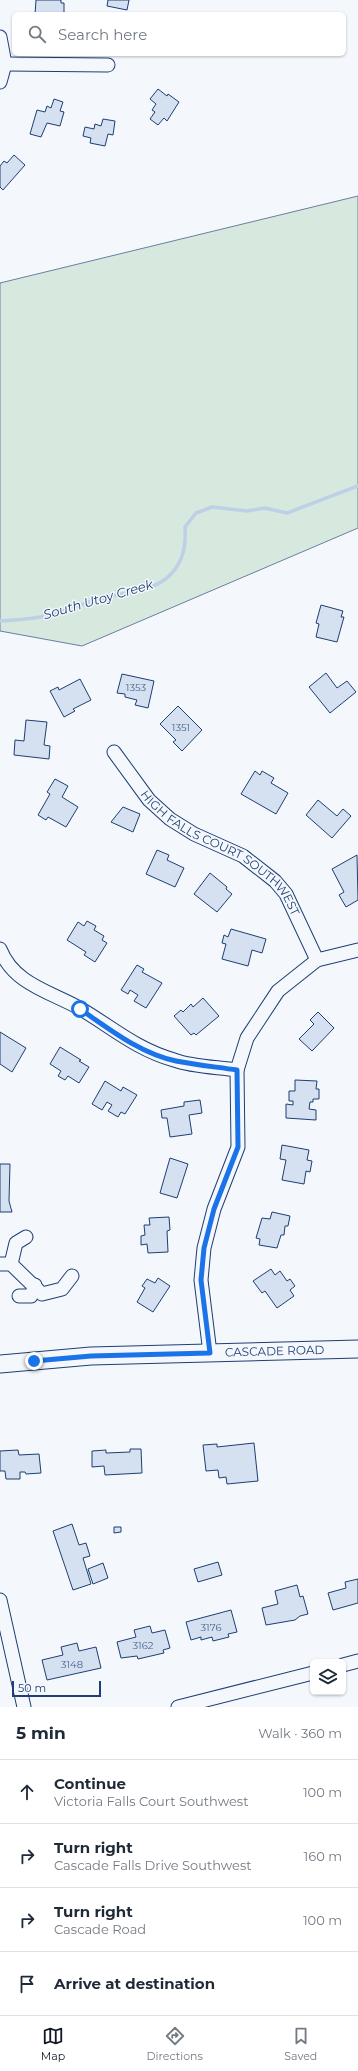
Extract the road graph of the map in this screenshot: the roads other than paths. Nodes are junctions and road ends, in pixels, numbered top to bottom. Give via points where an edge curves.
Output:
1 (0, 37) edge
2 (5, 64) junction
3 (108, 64) dead end
4 (0, 82) edge
5 (114, 752) dead end
6 (0, 949) edge
7 (358, 950) edge
8 (317, 960) junction
9 (237, 1070) junction
10 (26, 1237) dead end
11 (5, 1264) edge
12 (72, 1276) dead end
13 (358, 1349) edge
14 (210, 1353) junction
15 (0, 1364) edge
16 (0, 1600) edge
17 (358, 1661) edge
18 (346, 1664) edge
19 (310, 1674) edge
20 (24, 1707) edge
21 (178, 1707) edge

1 - 2 street
2 - 3 street
2 - 4 street
5 - 8 street, HIGH FALLS COURT SOUTHWEST via 149,800 170,819 194,834 242,856 275,881 286,894
6 - 9 street via 13,970 44,992 80,1009 119,1036 144,1049 175,1061
7 - 8 street
8 - 9 street via 278,991 247,1038
9 - 14 street via 238,1147 214,1209 204,1248 201,1280
10 - 11 street via 16,1243
11 - 12 street via 28,1293 42,1294 62,1289
13 - 14 main road, CASCADE ROAD
14 - 15 main road, CASCADE ROAD via 91,1356
16 - 20 street
17 - 18 street
19 - 21 street

